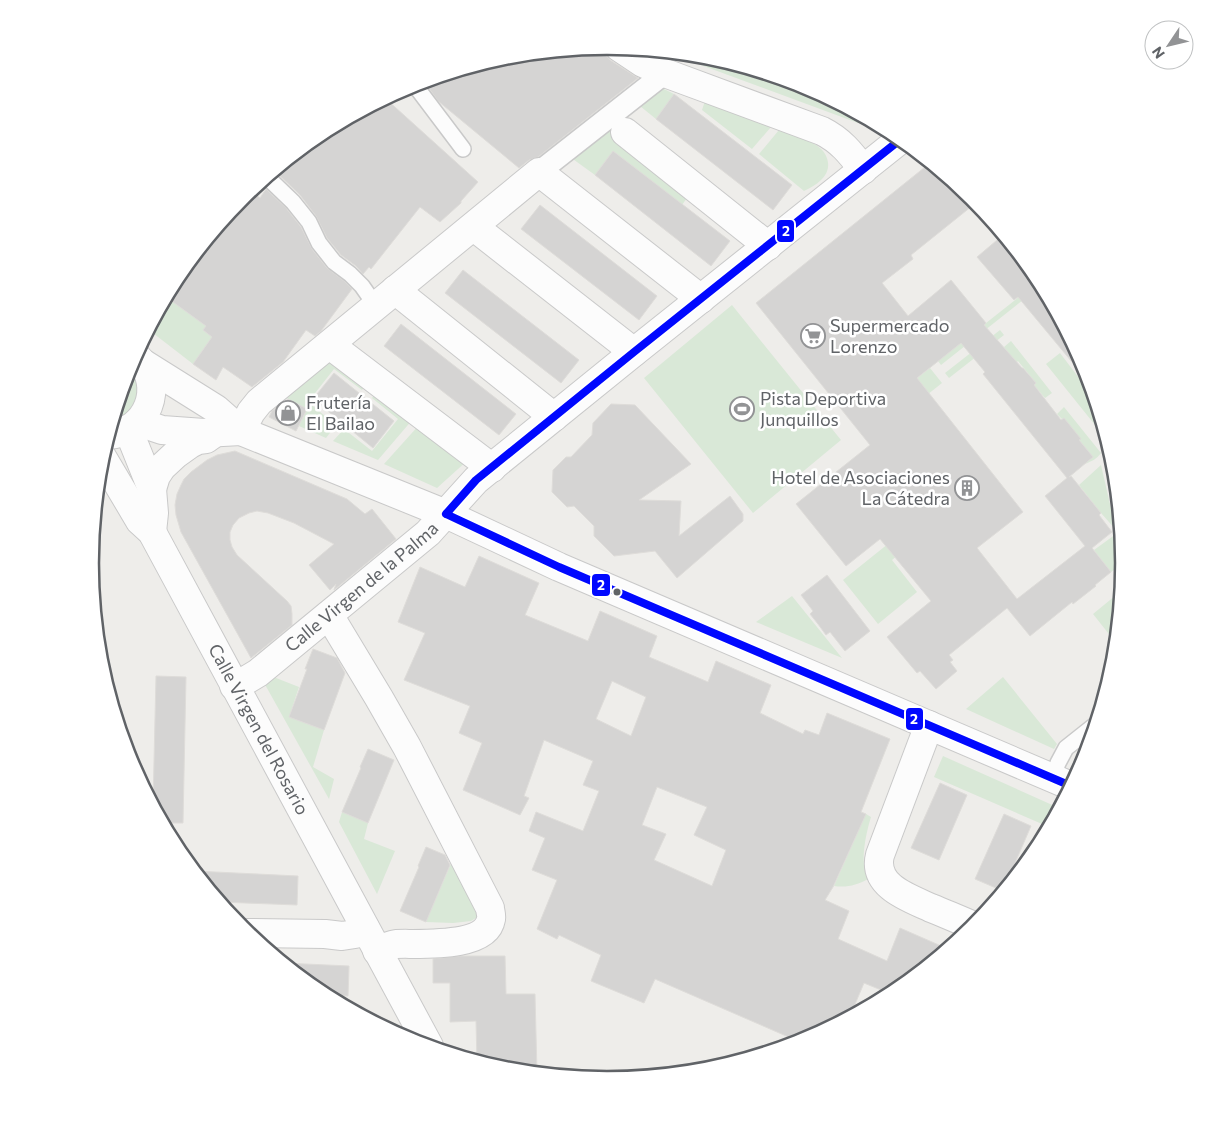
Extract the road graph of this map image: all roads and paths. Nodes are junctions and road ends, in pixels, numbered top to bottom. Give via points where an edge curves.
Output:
1 (632, 56) edge
2 (665, 73) junction
3 (420, 91) edge
4 (616, 125) junction
5 (894, 145) edge
6 (464, 149) dead end
7 (863, 170) junction
8 (539, 172) junction
9 (272, 181) edge
10 (474, 226) junction
11 (768, 246) junction
12 (386, 298) junction
13 (701, 299) junction
14 (330, 345) junction
15 (634, 352) junction
16 (141, 361) edge
17 (141, 363) edge
18 (554, 417) junction
19 (125, 429) edge
20 (228, 432) junction
21 (108, 468) edge
22 (492, 468) junction
23 (152, 489) junction
24 (446, 514) junction
25 (152, 532) junction
26 (329, 616) junction
27 (234, 686) junction
28 (929, 725) junction
29 (1085, 733) edge
30 (1062, 782) edge
31 (966, 922) edge
32 (260, 933) edge
33 (371, 940) junction
34 (424, 1036) edge

1 - 2 street
2 - 4 street
2 - 7 street via 827,133 841,142
3 - 6 lane
4 - 8 street
4 - 11 street
5 - 7 street, Calle Virgen de la Palma
7 - 11 street, Calle Virgen de la Palma
8 - 10 street
8 - 13 street
9 - 12 lane via 294,202 334,262 362,286
10 - 12 street
10 - 15 street
11 - 13 street, Calle Virgen de la Palma
12 - 14 street
12 - 18 street
13 - 15 street, Calle Virgen de la Palma
14 - 20 street via 259,402
14 - 22 street
15 - 18 street, Calle Virgen de la Palma
16 - 20 street via 216,409
17 - 19 street via 148,373 150,399 146,412
18 - 22 street, Calle Virgen de la Palma
19 - 20 street
19 - 23 street
20 - 23 street via 198,440 176,454 156,476
20 - 24 street
21 - 25 street, Calle Virgen del Rosario via 140,521
22 - 24 street, Calle Virgen de la Palma via 476,480
23 - 25 street
24 - 26 street, Calle Virgen de la Palma
24 - 28 street via 559,567
25 - 27 street, Calle Virgen del Rosario
26 - 27 street, Calle Virgen de la Palma via 258,673
26 - 33 street via 412,756 490,908 491,919 486,929 464,940 446,944 393,944
27 - 33 street, Calle Virgen del Rosario
28 - 30 street
28 - 31 street via 880,855 880,873 892,888 907,898
29 - 30 lane via 1066,748 1058,763
32 - 33 street via 355,934
33 - 34 street, Calle Virgen del Rosario

